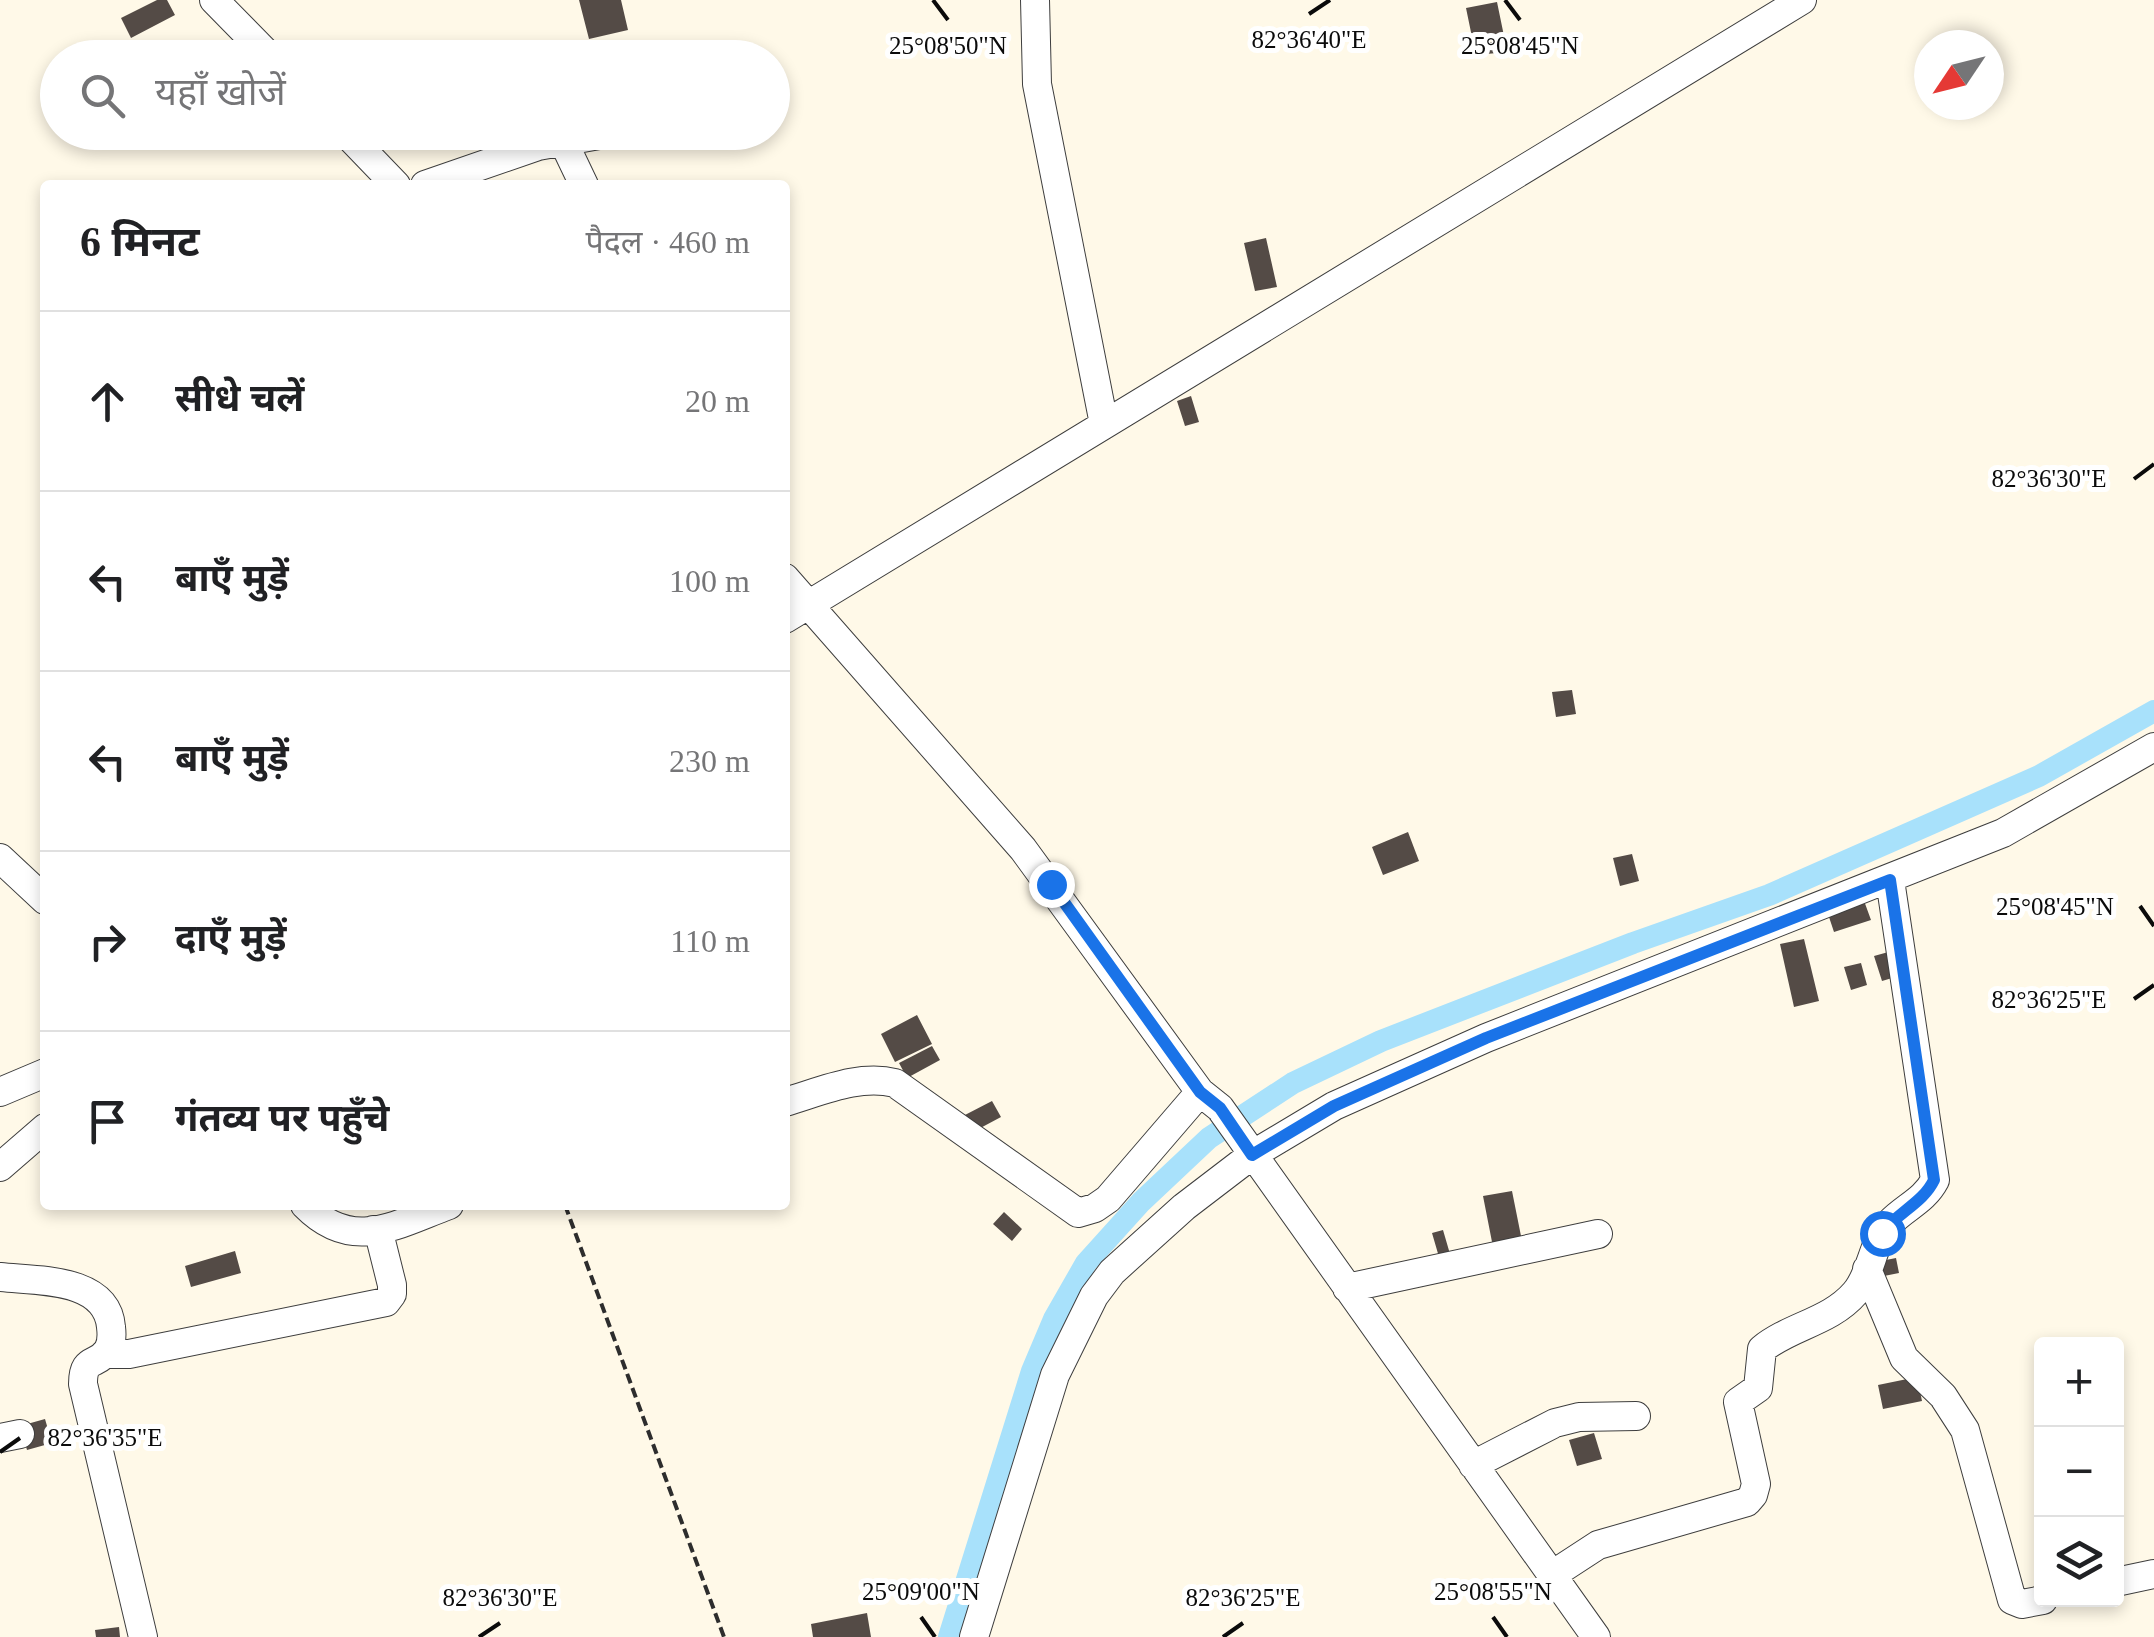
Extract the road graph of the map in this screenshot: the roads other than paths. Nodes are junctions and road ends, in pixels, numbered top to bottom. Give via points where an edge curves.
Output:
1 (214, 0) edge
2 (1035, 0) edge
3 (1802, 0) edge
4 (253, 40) edge
5 (362, 150) edge
6 (535, 150) edge
7 (567, 150) edge
8 (391, 180) edge
9 (441, 180) edge
10 (582, 180) edge
11 (1104, 424) junction
12 (790, 583) edge
13 (810, 604) junction
14 (790, 616) edge
15 (2154, 746) edge
16 (0, 858) edge
17 (1890, 880) junction
18 (40, 895) edge
19 (40, 1075) edge
20 (0, 1092) edge
21 (1210, 1100) junction
22 (790, 1101) edge
23 (40, 1132) edge
24 (1245, 1145) junction
25 (0, 1167) edge
26 (310, 1210) edge
27 (438, 1210) edge
28 (1598, 1234) dead end
29 (378, 1238) junction
30 (1867, 1269) junction
31 (0, 1277) edge
32 (1347, 1288) junction
33 (105, 1354) junction
34 (1636, 1416) dead end
35 (1473, 1465) junction
36 (1552, 1574) junction
37 (2154, 1574) edge
38 (2124, 1580) edge
39 (2034, 1602) edge
40 (143, 1637) edge
41 (974, 1637) edge
42 (1596, 1637) edge

1 - 4 street
2 - 11 street via 1037,84
3 - 11 street
5 - 8 street
6 - 9 street
7 - 10 street
11 - 13 street
12 - 13 street
13 - 14 street
13 - 21 street via 1024,848
15 - 17 street via 2003,833
16 - 18 street
17 - 24 street via 1486,1038
17 - 30 street via 1934,1180 1927,1194 1890,1222
19 - 20 street
21 - 22 street via 1108,1199 1078,1213 894,1083 858,1081
21 - 24 street
23 - 25 street
24 - 32 street
24 - 41 street via 1094,1296 1055,1375
26 - 29 street via 337,1230
27 - 29 street
28 - 32 street
29 - 33 street via 392,1294 378,1305
30 - 36 street via 1848,1300 1762,1349 1758,1388 1738,1402 1756,1484 1747,1502 1598,1545
30 - 39 street via 1904,1358 1944,1396 1965,1430 2012,1600
31 - 33 street via 59,1282 88,1294 111,1320
32 - 35 street
33 - 40 street via 88,1362 83,1384
34 - 35 street via 1555,1422
35 - 36 street
36 - 42 street
37 - 38 street

